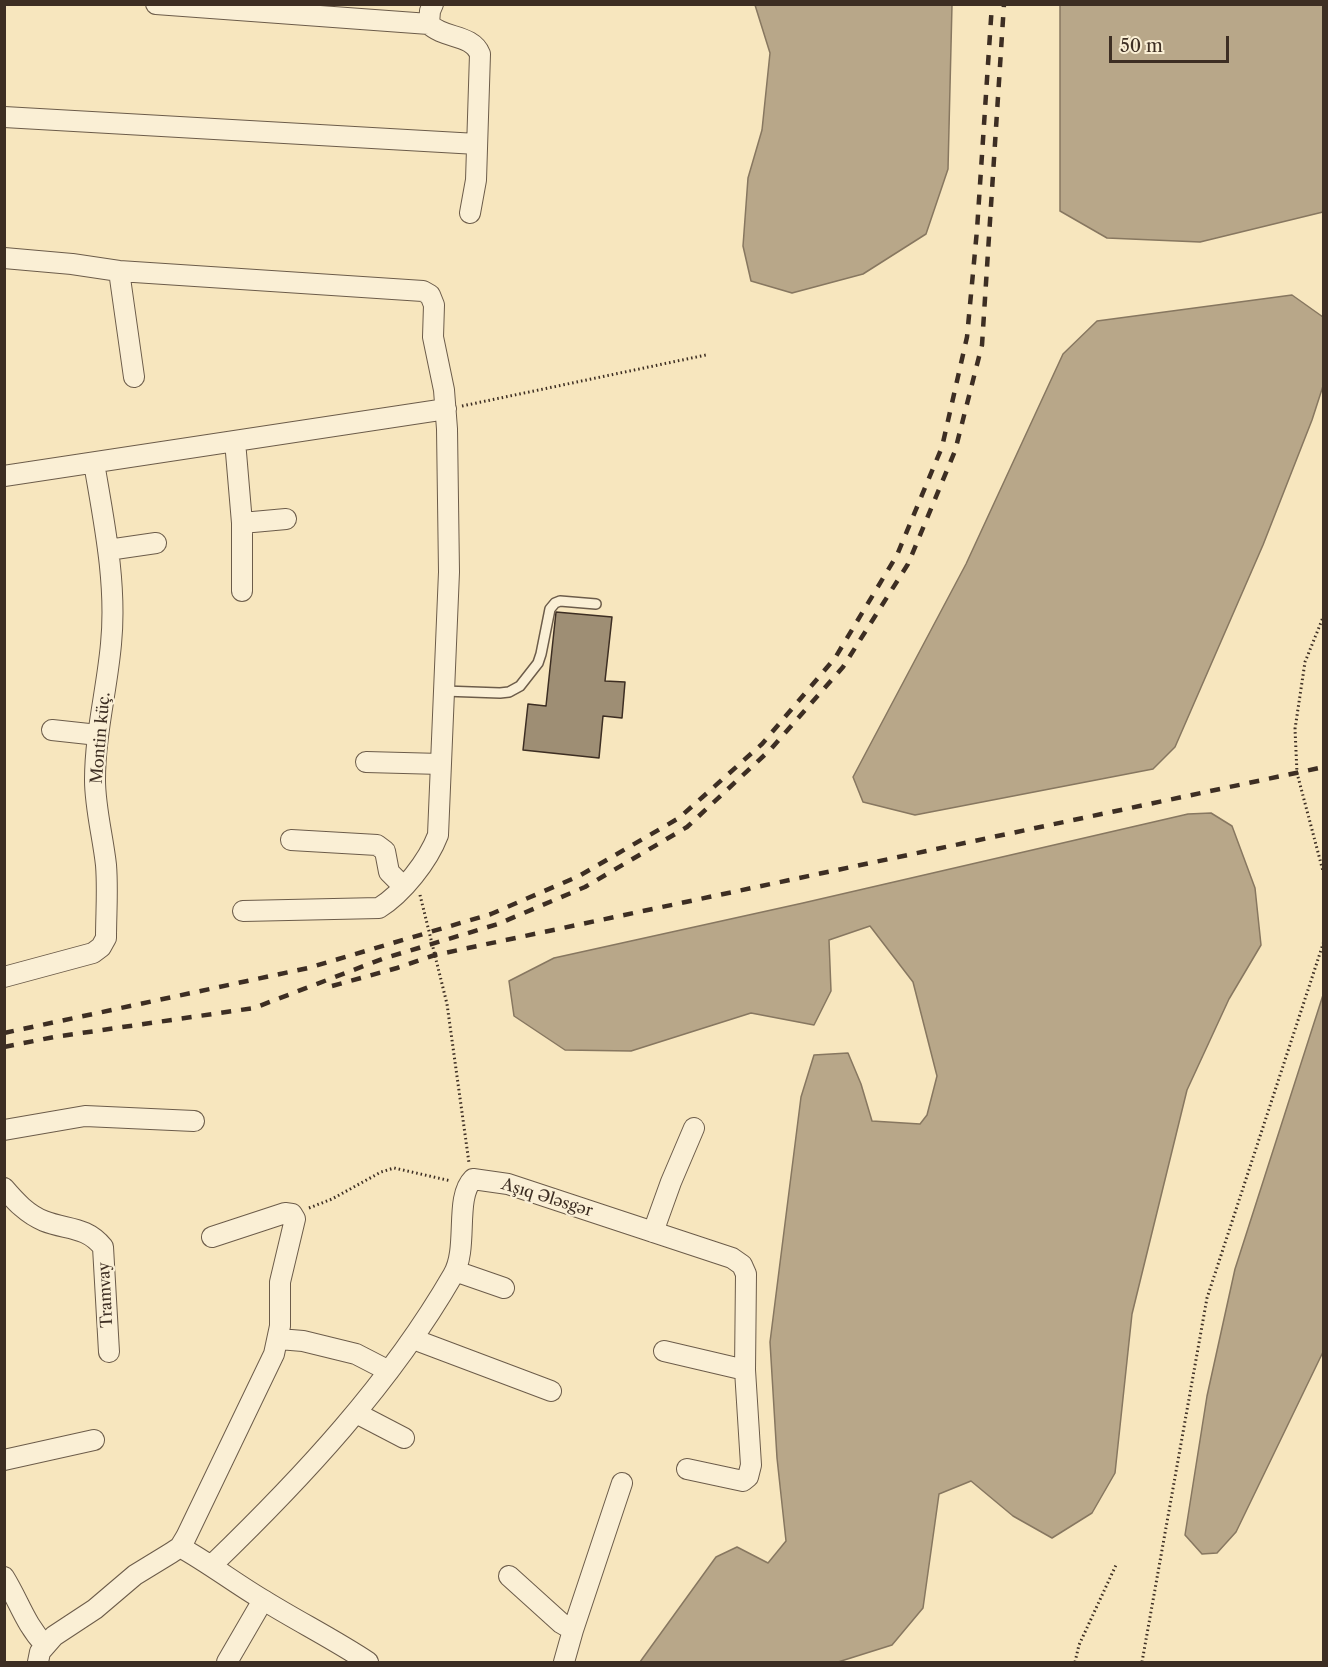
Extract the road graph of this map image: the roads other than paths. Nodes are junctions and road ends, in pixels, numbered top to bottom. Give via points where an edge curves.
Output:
1 (156, 4) edge
2 (431, 14) edge
3 (4, 117) edge
4 (477, 144) junction
5 (470, 213) dead end
6 (4, 258) edge
7 (119, 271) junction
8 (135, 377) dead end
9 (446, 410) junction
10 (235, 441) junction
11 (94, 463) junction
12 (4, 476) edge
13 (286, 519) dead end
14 (242, 523) junction
15 (156, 543) dead end
16 (108, 550) junction
17 (242, 591) dead end
18 (596, 604) dead end
19 (444, 691) junction
20 (52, 730) dead end
21 (98, 735) junction
22 (366, 762) dead end
23 (441, 764) junction
24 (291, 840) dead end
25 (407, 882) junction
26 (243, 911) dead end
27 (4, 977) edge
28 (194, 1121) dead end
29 (694, 1128) dead end
30 (4, 1130) edge
31 (4, 1188) edge
32 (653, 1232) junction
33 (212, 1237) dead end
34 (455, 1272) junction
35 (504, 1288) dead end
36 (279, 1339) junction
37 (413, 1339) junction
38 (664, 1351) dead end
39 (109, 1352) dead end
40 (745, 1370) junction
41 (388, 1371) junction
42 (551, 1391) dead end
43 (356, 1413) junction
44 (404, 1438) dead end
45 (94, 1440) dead end
46 (4, 1460) edge
47 (687, 1469) dead end
48 (622, 1483) dead end
49 (180, 1546) junction
50 (212, 1565) junction
51 (4, 1576) edge
52 (509, 1576) dead end
53 (262, 1600) junction
54 (573, 1630) junction
55 (42, 1654) edge
56 (342, 1656) edge
57 (227, 1662) edge
58 (368, 1662) edge
59 (564, 1662) edge

1 - 2 street
2 - 4 street via 436,30 477,45
3 - 4 street
4 - 5 street
6 - 7 street
7 - 8 street
7 - 9 street via 423,291 430,295 434,305 433,337
9 - 10 street
9 - 19 street via 449,572
10 - 11 street
10 - 14 street
11 - 12 street
11 - 16 street, Montin küç.
13 - 14 street
14 - 17 street
15 - 16 street
16 - 21 street, Montin küç. via 111,644
18 - 19 lane via 555,603 550,609 542,654 520,686 500,693
19 - 23 street
20 - 21 street
21 - 27 street, Montin küç. via 95,783 106,865 106,938 93,953
22 - 23 street
23 - 25 street via 438,835 430,854
24 - 25 street via 377,845 385,851 388,872
25 - 26 street via 379,908
28 - 30 street via 85,1116
29 - 32 street
31 - 39 street, Tramvay via 22,1208 43,1220 78,1229 103,1247
32 - 34 street, Aşıq Ələsgər via 508,1184 470,1182 464,1193 461,1251
32 - 40 street, Aşıq Ələsgər via 732,1258 742,1265 746,1274
33 - 36 street via 292,1214 295,1219 280,1282
34 - 35 street
34 - 37 street
36 - 41 street via 356,1354
36 - 49 street via 228,1453
37 - 41 street
37 - 42 street
38 - 40 street
40 - 47 street, Aşıq Ələsgər via 751,1465 748,1477 743,1481
41 - 43 street
43 - 44 street
43 - 50 street
45 - 46 street
48 - 54 street
49 - 50 street
49 - 55 street via 54,1636
50 - 53 street
51 - 55 street
52 - 54 street
53 - 56 street
53 - 57 street
54 - 59 street
56 - 58 street

